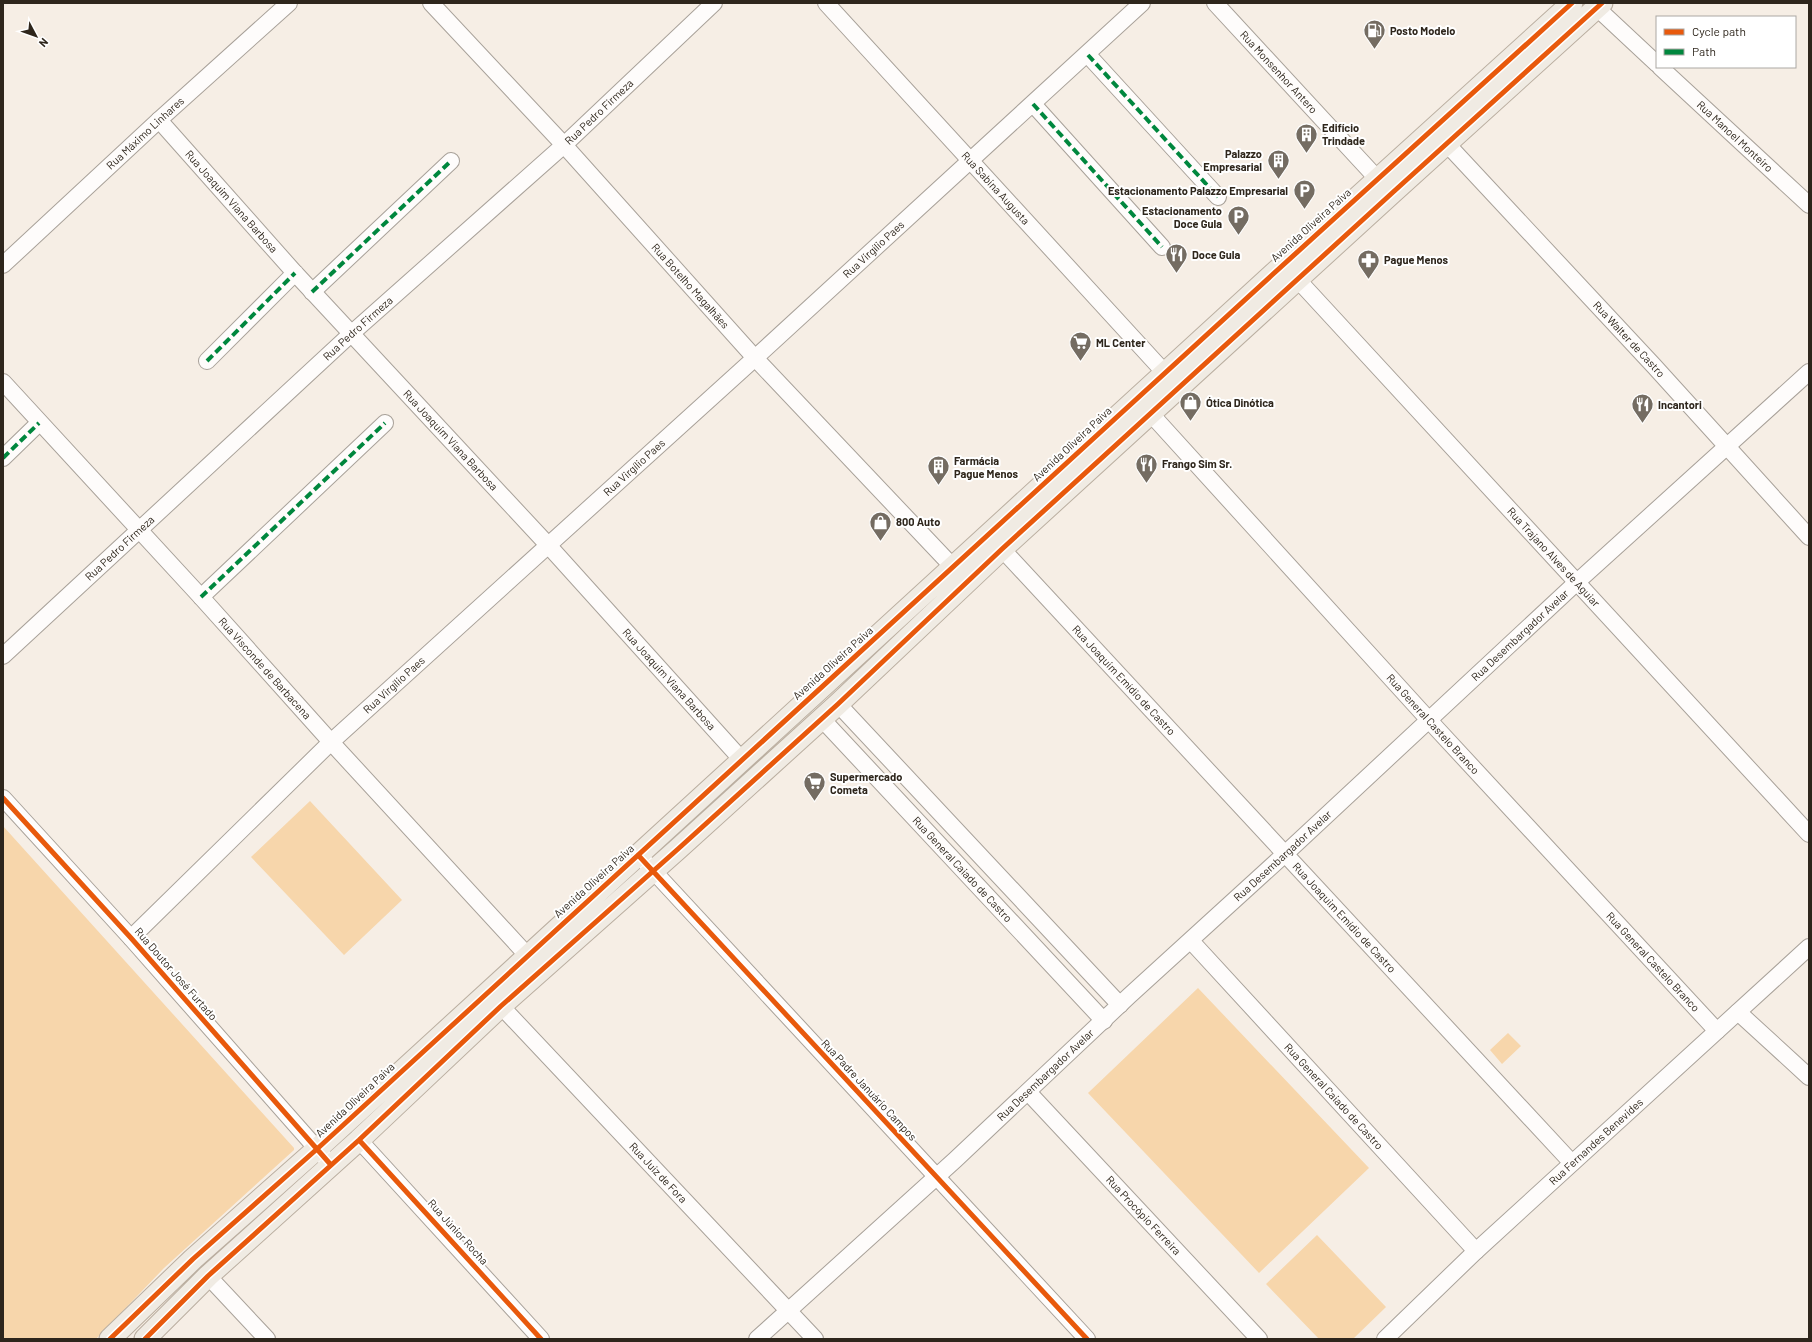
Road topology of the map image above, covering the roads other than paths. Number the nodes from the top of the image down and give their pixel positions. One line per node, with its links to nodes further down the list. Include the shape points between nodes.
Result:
1 (289, 3): 13 (street, Rua Máximo Linhares)
2 (431, 3): 15 (street, Rua Botelho Magalhães)
3 (714, 3): 15 (street, Rua Pedro Firmeza)
4 (826, 3): 17 (street, Rua Sabina Augusta)
5 (1142, 3): 9 (street, Rua Virgílio Paes)
6 (1215, 3): 18 (street, Rua Monsenhor Antero)
7 (1572, 3): 18 (main road, Avenida Oliveira Paiva)
8 (1598, 5): 10 (street); 14 (main road, Avenida Oliveira Paiva)
9 (1088, 54): 12 (street, Rua Virgílio Paes); 19 (street)
10 (1656, 63)
11 (1661, 68): 20 (street, Rua Manoel Monteiro)
12 (1033, 104): 17 (street, Rua Virgílio Paes); 21 (street)
13 (159, 120): 22 (street, Rua Máximo Linhares); 23 (street, Rua Joaquim Viana Barbosa)
14 (1447, 144): 18 (main road, Avenida Oliveira Paiva); 35 (street, Rua Walter de Castro)
15 (564, 145): 26 (street, Rua Pedro Firmeza); 27 (street, Rua Botelho Magalhães)
16 (451, 160): 25 (street)
17 (970, 162): 27 (street, Rua Virgílio Paes); 30 (street, Rua Sabina Augusta)
18 (1384, 186): 24 (main road, Avenida Oliveira Paiva); 30 (main road, Avenida Oliveira Paiva)
19 (1218, 197)
20 (1809, 205)
21 (1162, 247)
22 (3, 265)
23 (295, 273): 25 (street, Rua Joaquim Viana Barbosa); 28 (street)
24 (1298, 280): 32 (main road, Avenida Oliveira Paiva); 42 (street, Rua Trajano Alves de Aguiar)
25 (312, 292): 26 (street, Rua Joaquim Viana Barbosa)
26 (352, 333): 37 (street, Rua Pedro Firmeza); 39 (street, Rua Joaquim Viana Barbosa)
27 (755, 358): 39 (street, Rua Virgílio Paes); 41 (street, Rua Botelho Magalhães)
28 (207, 361)
29 (1809, 372): 35 (street, Rua Desembargador Avelar)
30 (1164, 373): 41 (main road, Avenida Oliveira Paiva)
31 (3, 382): 33 (street, Rua Visconde de Barbacena)
32 (1151, 414): 40 (main road, Avenida Oliveira Paiva); 47 (street, Rua General Castelo Branco)
33 (39, 423): 36 (street); 37 (street, Rua Visconde de Barbacena)
34 (385, 423): 43 (street)
35 (1727, 448): 38 (street, Rua Walter de Castro); 42 (street, Rua Desembargador Avelar)
36 (3, 458)
37 (139, 530): 43 (street, Rua Visconde de Barbacena); 44 (street, Rua Pedro Firmeza)
38 (1809, 537)
39 (548, 545): 48 (street, Rua Virgílio Paes); 49 (street, Rua Joaquim Viana Barbosa)
40 (1002, 549): 45 (main road, Avenida Oliveira Paiva); 52 (street, Rua Joaquim Emídio de Castro)
41 (953, 567): 49 (main road, Avenida Oliveira Paiva)
42 (1577, 582): 47 (street, Rua Desembargador Avelar); 51 (street, Rua Trajano Alves de Aguiar)
43 (201, 597): 48 (street, Rua Visconde de Barbacena)
44 (3, 656)
45 (838, 704): 46 (main road, Avenida Oliveira Paiva); 59 (street, Rua General Caiado de Castro)
46 (821, 718): 54 (main road, Avenida Oliveira Paiva); 62 (street, Rua General Caiado de Castro)
47 (1429, 720): 52 (street, Rua Desembargador Avelar); 63 (street, Rua General Castelo Branco)
48 (331, 742): 55 (street, Rua Virgílio Paes); 58 (street, Rua Visconde de Barbacena)
49 (742, 760): 53 (main road, Avenida Oliveira Paiva)
50 (3, 798): 55 (street, Rua Doutor José Furtado)
51 (1809, 834)
52 (1286, 853): 56 (street, Rua Desembargador Avelar); 68 (street, Rua Joaquim Emídio de Castro)
53 (638, 855): 54 (street, Rua Padre Januário Campos); 58 (main road, Avenida Oliveira Paiva)
54 (654, 872): 60 (main road, Avenida Oliveira Paiva); 70 (street, Rua Padre Januário Campos)
55 (131, 938): 67 (street, Rua Doutor José Furtado)
56 (1191, 941): 59 (street, Rua Desembargador Avelar); 71 (street, Rua General Caiado de Castro)
57 (1809, 947): 61 (street, Rua Fernandes Benevides)
58 (527, 955): 67 (main road, Avenida Oliveira Paiva)
59 (1120, 1005): 62 (street, Rua Desembargador Avelar)
60 (501, 1006): 66 (main road, Avenida Oliveira Paiva); 73 (street, Rua Juiz de Fora)
61 (1738, 1012): 63 (street, Rua Fernandes Benevides); 64 (street)
62 (1104, 1020): 65 (street, Rua Desembargador Avelar)
63 (1717, 1031): 68 (street, Rua Fernandes Benevides)
64 (1809, 1077)
65 (1028, 1092): 70 (street, Rua Desembargador Avelar); 82 (street, Rua Procópio Ferreira)
66 (359, 1140): 69 (main road, Avenida Oliveira Paiva); 78 (street, Rua Júnior Rocha)
67 (317, 1149): 69 (street, Rua Doutor José Furtado); 75 (main road, Avenida Oliveira Paiva, via 193,1259)
68 (1572, 1163): 71 (street, Rua Fernandes Benevides)
69 (331, 1165): 72 (main road, Avenida Oliveira Paiva)
70 (936, 1177): 73 (street, Rua Desembargador Avelar); 81 (street, Rua Padre Januário Campos)
71 (1476, 1251): 74 (street, Rua Fernandes Benevides)
72 (208, 1276): 76 (main road, Avenida Oliveira Paiva); 77 (street)
73 (788, 1310): 79 (street, Rua Desembargador Avelar); 80 (street, Rua Juiz de Fora)
74 (1387, 1338)
75 (110, 1339)
76 (144, 1339)
77 (267, 1339)
78 (541, 1339)
79 (757, 1339)
80 (815, 1339)
81 (1086, 1339)
82 (1259, 1339)

